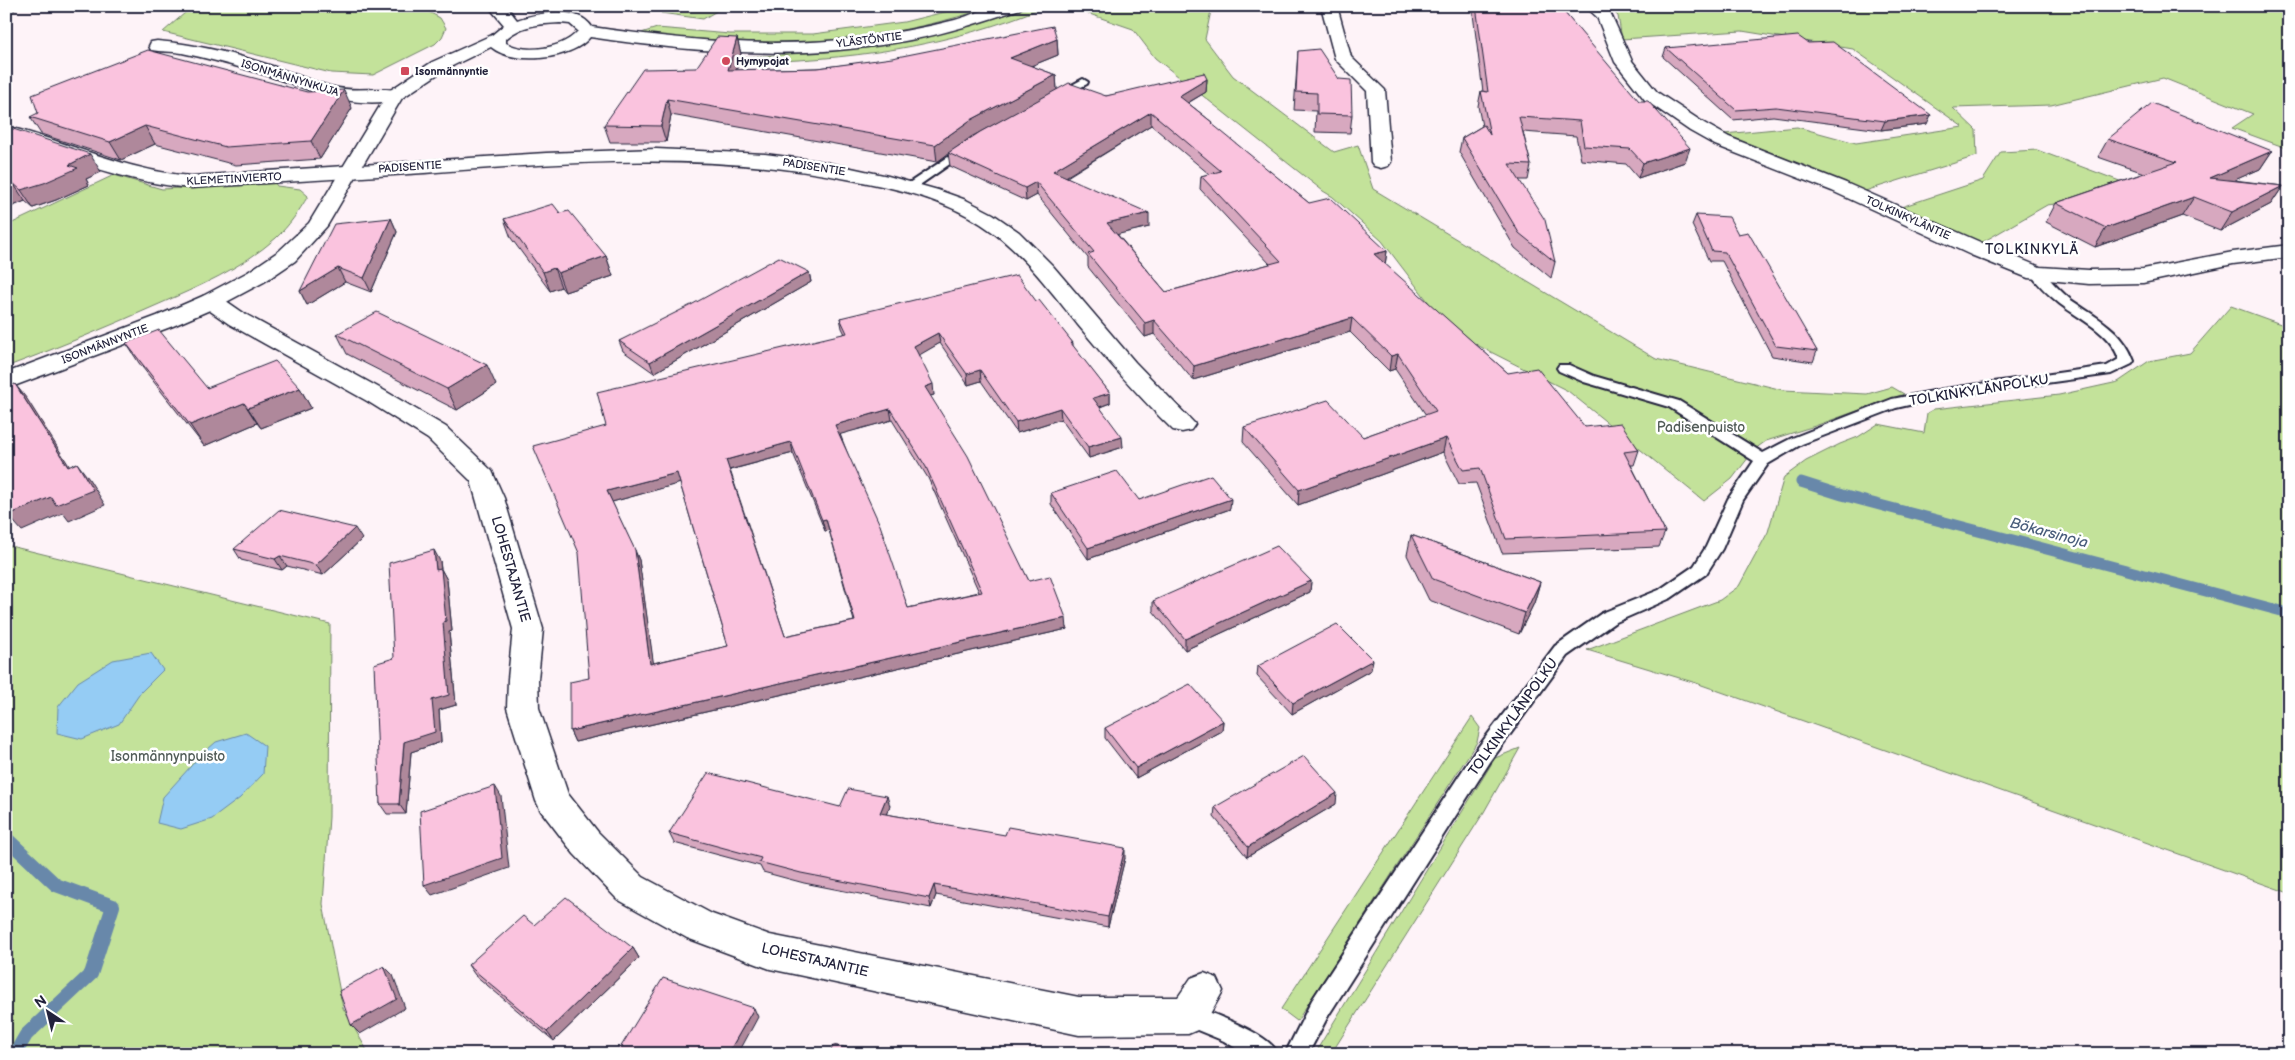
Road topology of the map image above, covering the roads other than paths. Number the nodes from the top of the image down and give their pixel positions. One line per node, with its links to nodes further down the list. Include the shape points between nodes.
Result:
1 (496, 6): 7 (street, via 506,14)
2 (1014, 6): 11 (street, YLÄSTÖNTIE, via 943,28 900,37 813,47)
3 (1329, 6): 20 (street, via 1343,59 1376,90)
4 (1593, 6): 24 (street, TOLKINKYLÄNTIE, via 1604,15 1624,62 1651,96 1697,127 1722,141 1839,187)
5 (525, 8): 6 (street)
6 (560, 18): 7 (street, ISONMÄNNYNTIE, via 534,20); 8 (street, via 585,25)
7 (513, 27): 9 (street, ISONMÄNNYNTIE)
8 (586, 31): 11 (street, YLÄSTÖNTIE); 12 (street, via 580,40)
9 (498, 38): 13 (street, via 498,45); 14 (street, ISONMÄNNYNTIE, via 438,66)
10 (157, 46): 16 (street, ISONMÄNNYNKUJA, via 181,48 264,69 332,93)
11 (721, 47): 12 (street, YLÄSTÖNTIE)
12 (560, 48): 13 (street, ISONMÄNNYNTIE, via 534,53)
13 (514, 52): 14 (street, ISONMÄNNYNTIE)
14 (427, 75): 16 (street, ISONMÄNNYNTIE)
15 (1083, 82): 17 (lane)
16 (395, 95): 21 (street, ISONMÄNNYNTIE)
17 (1048, 101)
18 (6, 132): 21 (street, KLEMETINVIERTO, via 164,180 191,182)
19 (976, 141): 22 (lane)
20 (1381, 162)
21 (349, 171): 22 (street, PADISENTIE, via 575,156 730,156 836,169); 25 (street, ISONMÄNNYNTIE, via 317,226 302,243 256,277)
22 (910, 187): 28 (street, PADISENTIE, via 942,197 987,219 1020,244 1151,396)
23 (2289, 251): 24 (street, TOLKINKYLÄNTIE, via 2142,276)
24 (2036, 273): 29 (lane, TOLKINKYLÄNPOLKU, via 2057,296 2112,335 2125,351 2127,361 2111,370 1944,393 1892,404 1797,441)
25 (211, 301): 27 (street, ISONMÄNNYNTIE); 30 (street, LOHESTAJANTIE, via 437,433 483,477 528,628 523,708 553,801 586,843 630,888 700,926 770,952 1079,1016)
26 (1564, 368): 29 (lane, via 1589,379 1674,404)
27 (6, 382)
28 (1182, 424)
29 (1763, 460): 32 (lane, TOLKINKYLÄNPOLKU, via 1736,499 1714,549 1700,570 1664,594 1608,618 1561,651 1483,756 1320,1008)
30 (1196, 1003): 31 (lane, via 1232,1033)
31 (1267, 1054)
32 (1296, 1054)

